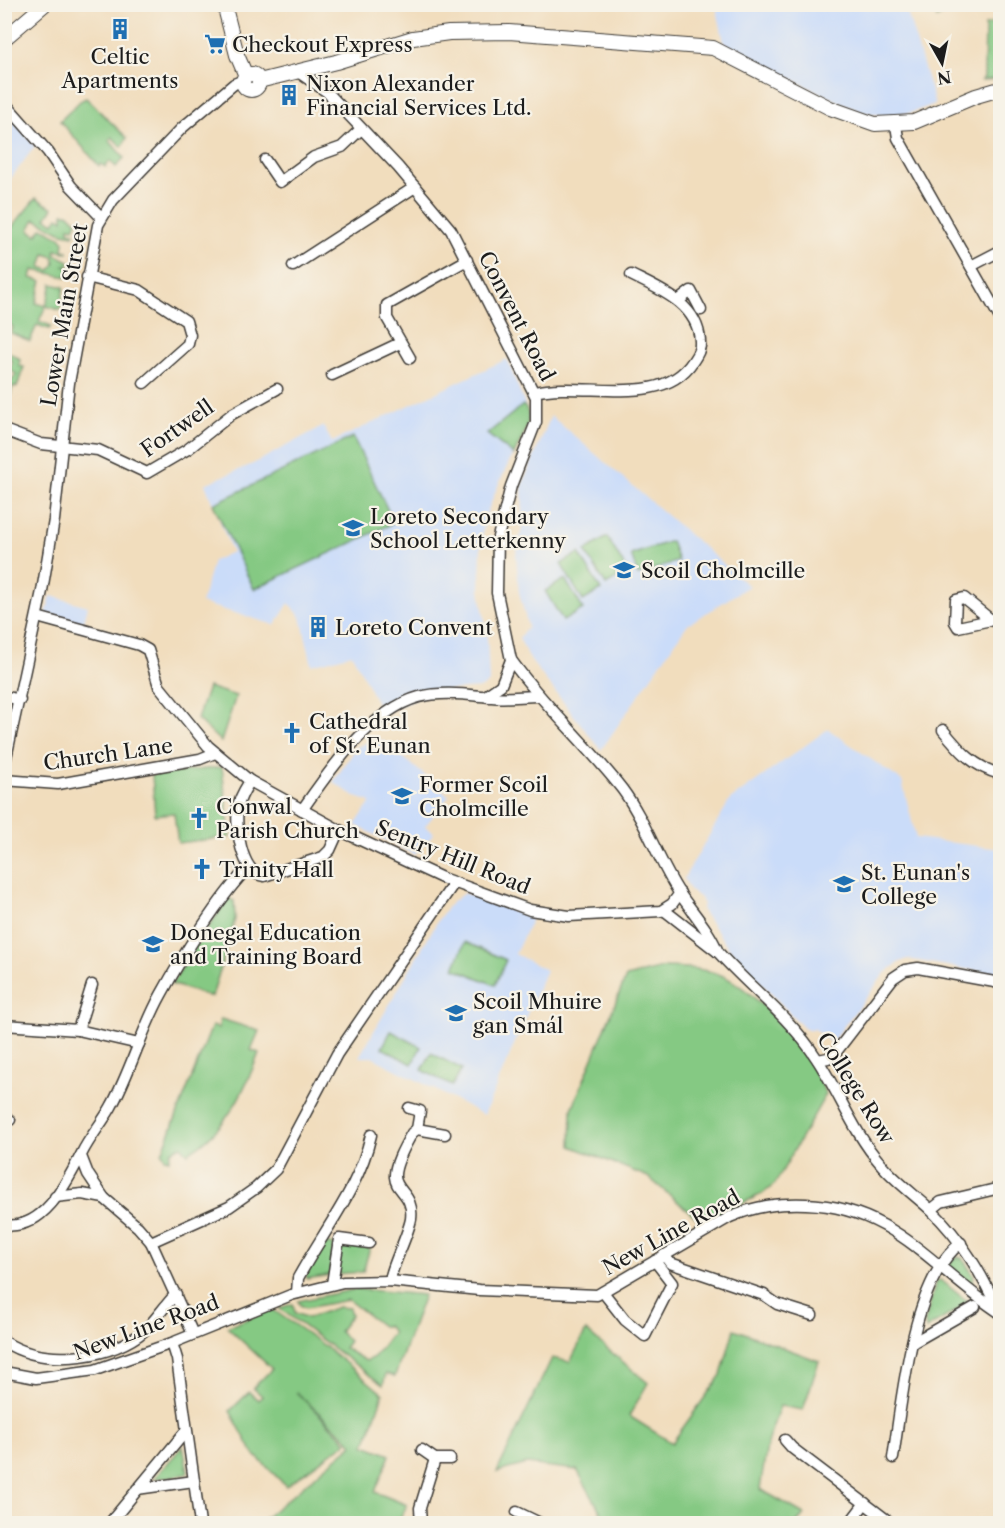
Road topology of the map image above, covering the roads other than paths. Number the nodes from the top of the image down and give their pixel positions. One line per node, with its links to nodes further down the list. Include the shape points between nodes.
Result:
1 (45, 4): 3 (main road)
2 (224, 4): 6 (main road)
3 (4, 39)
4 (319, 66): 5 (main road); 8 (street); 10 (main road, via 412,38 449,33 535,33 696,45 727,54 859,120)
5 (298, 72): 6 (main road); 8 (street)
6 (250, 79): 14 (street, Lower Main Street, via 234,84 182,128)
7 (1000, 89): 10 (main road, via 923,119)
8 (327, 92): 11 (street, Convent Road)
9 (4, 102): 14 (street)
10 (896, 125): 18 (street, via 898,138)
11 (362, 129): 12 (street, via 342,147 314,157 280,182); 13 (street, Convent Road)
12 (265, 160)
13 (415, 187): 16 (street, Convent Road, via 451,230); 17 (street)
14 (101, 217): 20 (street, Lower Main Street)
15 (1000, 251): 18 (street)
16 (466, 260): 24 (street, via 387,305 387,318); 29 (street, Convent Road)
17 (293, 266)
18 (971, 266): 23 (street)
19 (631, 275): 21 (street)
20 (87, 277): 27 (street, via 139,290 186,321 188,344); 31 (street, Lower Main Street)
21 (678, 301): 22 (street, via 691,291); 29 (street, via 693,318 701,345 686,373 673,382 653,388 558,388)
22 (701, 310)
23 (1000, 318)
24 (400, 343): 25 (street); 26 (street)
25 (410, 358)
26 (332, 375)
27 (144, 383)
28 (277, 389): 31 (street, Fortwell, via 232,414 188,449 147,474 98,450)
29 (534, 392): 33 (street, Convent Road, via 538,405 536,422 511,486 498,537 497,593)
30 (4, 430): 31 (street, via 41,444)
31 (62, 446): 32 (street, Lower Main Street)
32 (38, 617): 37 (street, Lower Main Street); 39 (street, Sentry Hill Road, via 148,650 155,679 168,700)
33 (511, 660): 35 (street, via 501,685); 36 (street, College Row)
34 (4, 696): 37 (street)
35 (485, 696): 36 (street); 44 (street, via 437,695 402,703 344,753)
36 (538, 696): 48 (street, College Row, via 623,791)
37 (20, 700): 40 (street, Lower Main Street)
38 (943, 730): 41 (street, via 973,762)
39 (215, 753): 42 (street, Church Lane, via 75,782); 43 (street, Sentry Hill Road)
40 (4, 767)
41 (1000, 774)
42 (4, 780)
43 (250, 781): 44 (street, Sentry Hill Road); 46 (street, via 237,810)
44 (302, 810): 45 (street, Sentry Hill Road)
45 (339, 830): 46 (street, via 323,857 264,876); 47 (street, Sentry Hill Road)
46 (248, 868): 55 (street, via 225,895 176,969)
47 (454, 883): 49 (street, Sentry Hill Road, via 552,916); 67 (street, via 337,1054 276,1169 230,1207)
48 (680, 893): 49 (street); 50 (street, College Row)
49 (664, 910): 50 (street, College Row)
50 (718, 951): 56 (street, College Row, via 801,1036)
51 (1000, 983): 56 (street, via 918,968 905,970 893,978 836,1052)
52 (92, 984): 54 (street)
53 (4, 1025): 54 (street)
54 (78, 1030): 55 (street)
55 (139, 1044): 61 (street, via 111,1107)
56 (818, 1060): 65 (street, College Row, via 864,1143 893,1178)
57 (409, 1108): 58 (street, via 420,1111)
58 (417, 1129): 59 (street); 72 (street, via 395,1173 411,1212)
59 (445, 1134)
60 (370, 1135): 77 (street, via 348,1196 298,1278)
61 (81, 1156): 63 (street); 64 (street)
62 (1000, 1188): 65 (street, via 941,1202)
63 (55, 1197): 64 (street, via 82,1194); 66 (street, via 28,1223)
64 (104, 1198): 67 (street)
65 (931, 1210): 69 (street, College Row)
66 (4, 1225)
67 (151, 1242): 78 (street)
68 (369, 1243): 74 (street, via 339,1239)
69 (961, 1243): 71 (street); 73 (street, College Row)
70 (660, 1258): 71 (street, New Line Road, via 752,1208 777,1203 817,1204 846,1208 869,1217); 75 (street, New Line Road); 75 (street, via 672,1283 645,1336 625,1320); 81 (street)
71 (940, 1266): 76 (street, New Line Road); 84 (street)
72 (390, 1281): 74 (street, New Line Road); 75 (street, New Line Road, via 525,1293 591,1296)
73 (985, 1281): 76 (street); 80 (street, College Row)
74 (332, 1284): 77 (street, New Line Road)
75 (603, 1292)
76 (973, 1292): 80 (street, New Line Road)
77 (297, 1293): 82 (street, New Line Road)
78 (176, 1294): 82 (street); 83 (street, via 140,1335 112,1347 55,1357 27,1352)
79 (975, 1307): 84 (street)
80 (1000, 1313)
81 (812, 1315)
82 (193, 1334): 85 (street, New Line Road)
83 (5, 1342)
84 (914, 1342): 90 (street)
85 (172, 1343): 86 (street, New Line Road, via 72,1375 36,1378); 87 (street)
86 (4, 1372)
87 (186, 1431): 93 (street); 94 (street)
88 (785, 1440): 95 (street)
89 (422, 1450): 91 (street)
90 (893, 1458)
91 (435, 1459): 92 (street); 99 (street, via 420,1508)
92 (450, 1460)
93 (194, 1481): 94 (street); 98 (street)
94 (137, 1489): 97 (street)
95 (865, 1503): 101 (street); 102 (street)
96 (517, 1512): 100 (street)
97 (109, 1524)
98 (200, 1524)
99 (421, 1524)
100 (542, 1524)
101 (849, 1524)
102 (892, 1524)

